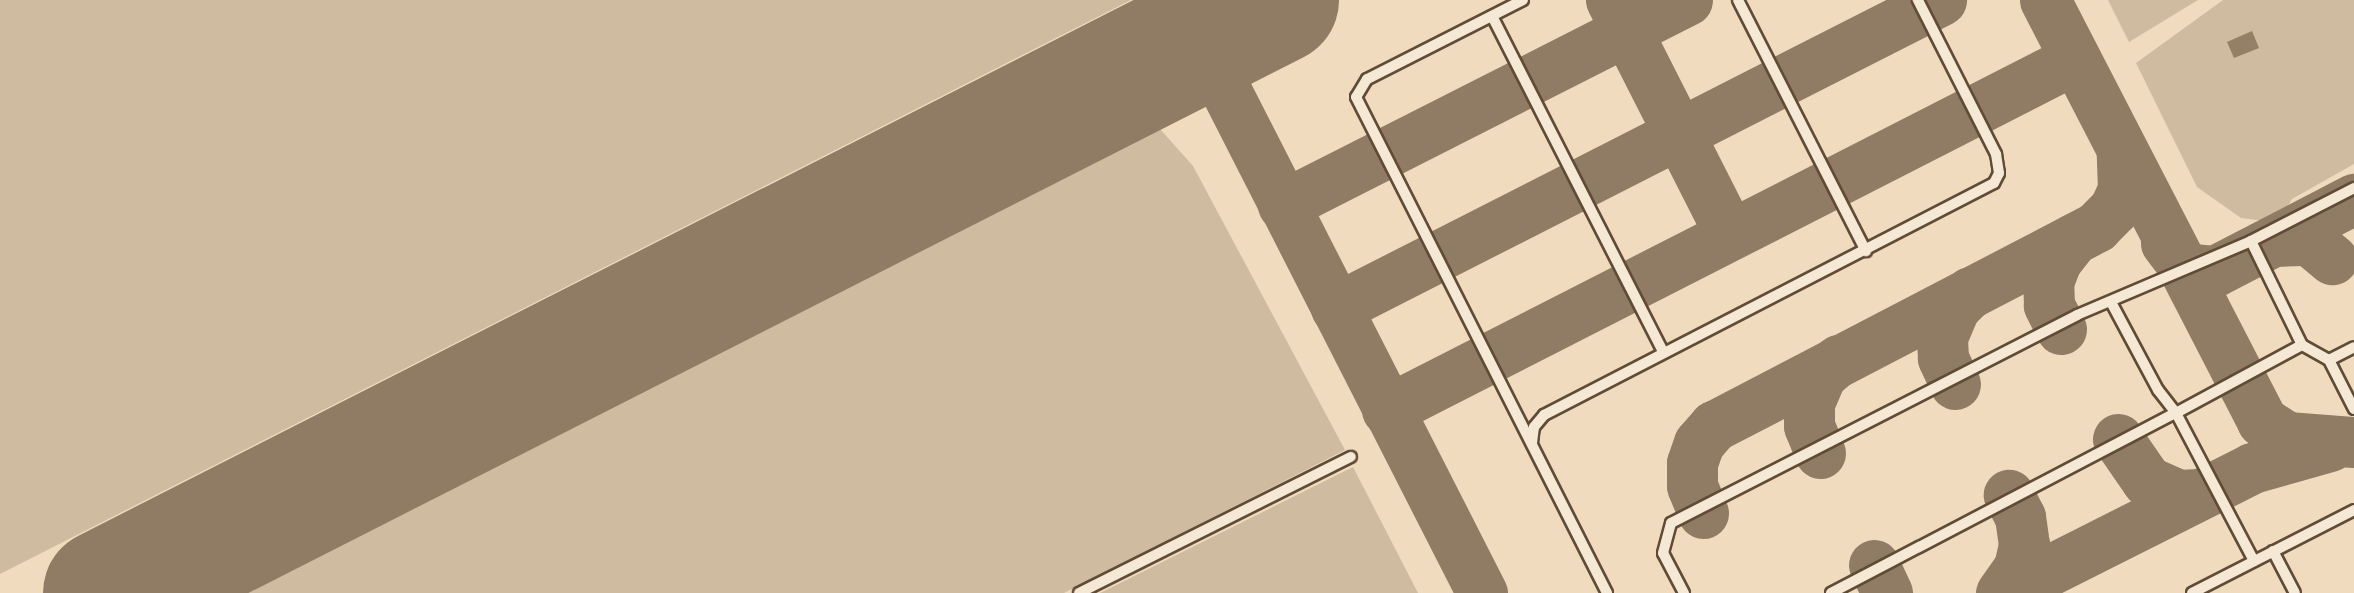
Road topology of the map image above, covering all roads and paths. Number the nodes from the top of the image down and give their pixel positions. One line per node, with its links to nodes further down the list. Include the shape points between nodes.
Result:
1 (1523, 0): 4 (lane)
2 (1738, 0): 7 (lane)
3 (1918, 0): 7 (lane, via 1996,154 1999,173 1987,189)
4 (1492, 16): 11 (lane); 13 (lane, via 1367,79 1356,97)
5 (2354, 188): 6 (lane)
6 (2250, 241): 8 (lane); 9 (lane)
7 (1866, 251): 11 (lane)
8 (2111, 302): 15 (lane); 24 (lane, via 2077,314 1671,523 1663,553)
9 (2302, 345): 12 (lane); 15 (lane)
10 (2354, 347): 12 (lane)
11 (1664, 353): 16 (lane)
12 (2329, 360): 14 (lane)
13 (1512, 406): 16 (lane, via 1527,416); 17 (lane)
14 (2354, 409)
15 (2175, 413): 21 (lane); 25 (lane)
16 (1544, 415): 17 (lane, via 1534,427)
17 (1532, 446): 23 (lane)
18 (1351, 457): 22 (lane)
19 (2354, 510): 20 (lane)
20 (2273, 551): 21 (lane); 27 (lane)
21 (2254, 561): 26 (lane)
22 (1079, 593)
23 (1607, 593)
24 (1684, 593)
25 (1831, 593)
26 (2192, 593)
27 (2295, 593)

